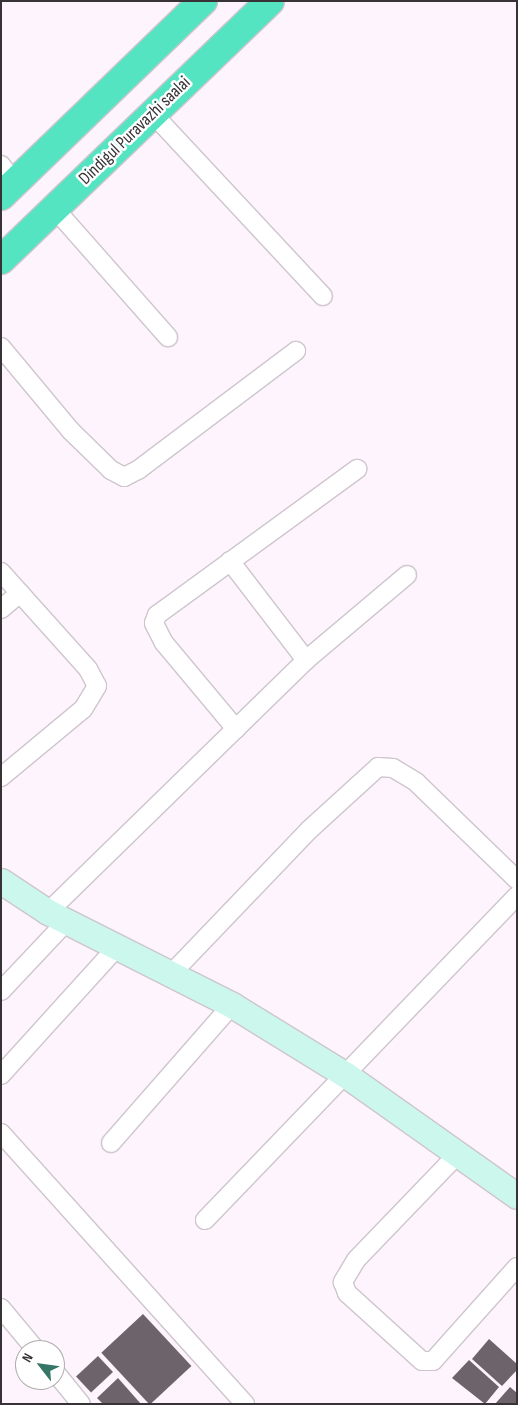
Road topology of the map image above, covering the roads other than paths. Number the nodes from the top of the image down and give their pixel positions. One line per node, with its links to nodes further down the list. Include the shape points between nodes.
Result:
1 (204, 1): 4 (highway)
2 (270, 1): 3 (highway, Dindigul Puravazhi saalai)
3 (153, 114): 5 (highway, Dindigul Puravazhi saalai); 7 (street)
4 (6, 181)
5 (55, 209): 6 (highway, Dindigul Puravazhi saalai); 8 (street)
6 (1, 260)
7 (323, 296)
8 (168, 337)
9 (1, 347): 10 (street, via 71,431 111,470 124,477 138,470)
10 (296, 351)
11 (358, 469): 12 (street)
12 (230, 561): 17 (street); 18 (street, via 157,615 154,623 164,642)
13 (1, 572): 15 (street)
14 (407, 575): 17 (street)
15 (20, 593): 16 (street); 19 (street, via 88,669 97,686 83,709)
16 (1, 609)
17 (306, 660): 18 (street)
18 (236, 729): 23 (street)
19 (1, 777)
20 (517, 880): 25 (street, via 416,782 393,768 378,766 309,830)
21 (1, 881): 23 (street)
22 (517, 896): 29 (street)
23 (58, 917): 24 (street); 26 (street)
24 (118, 946): 25 (street); 28 (street)
25 (172, 973): 27 (street)
26 (1, 991)
27 (232, 1004): 29 (street); 31 (street)
28 (1, 1075)
29 (346, 1075): 32 (street); 34 (street)
30 (1, 1133): 40 (street)
31 (111, 1143)
32 (456, 1156): 33 (street); 35 (street, via 356,1260 343,1282 347,1293 422,1361 432,1361)
33 (517, 1196)
34 (205, 1220)
35 (517, 1267)
36 (1, 1308): 37 (street)
37 (28, 1340)
38 (65, 1384): 39 (street)
39 (81, 1404)
40 (245, 1404)

